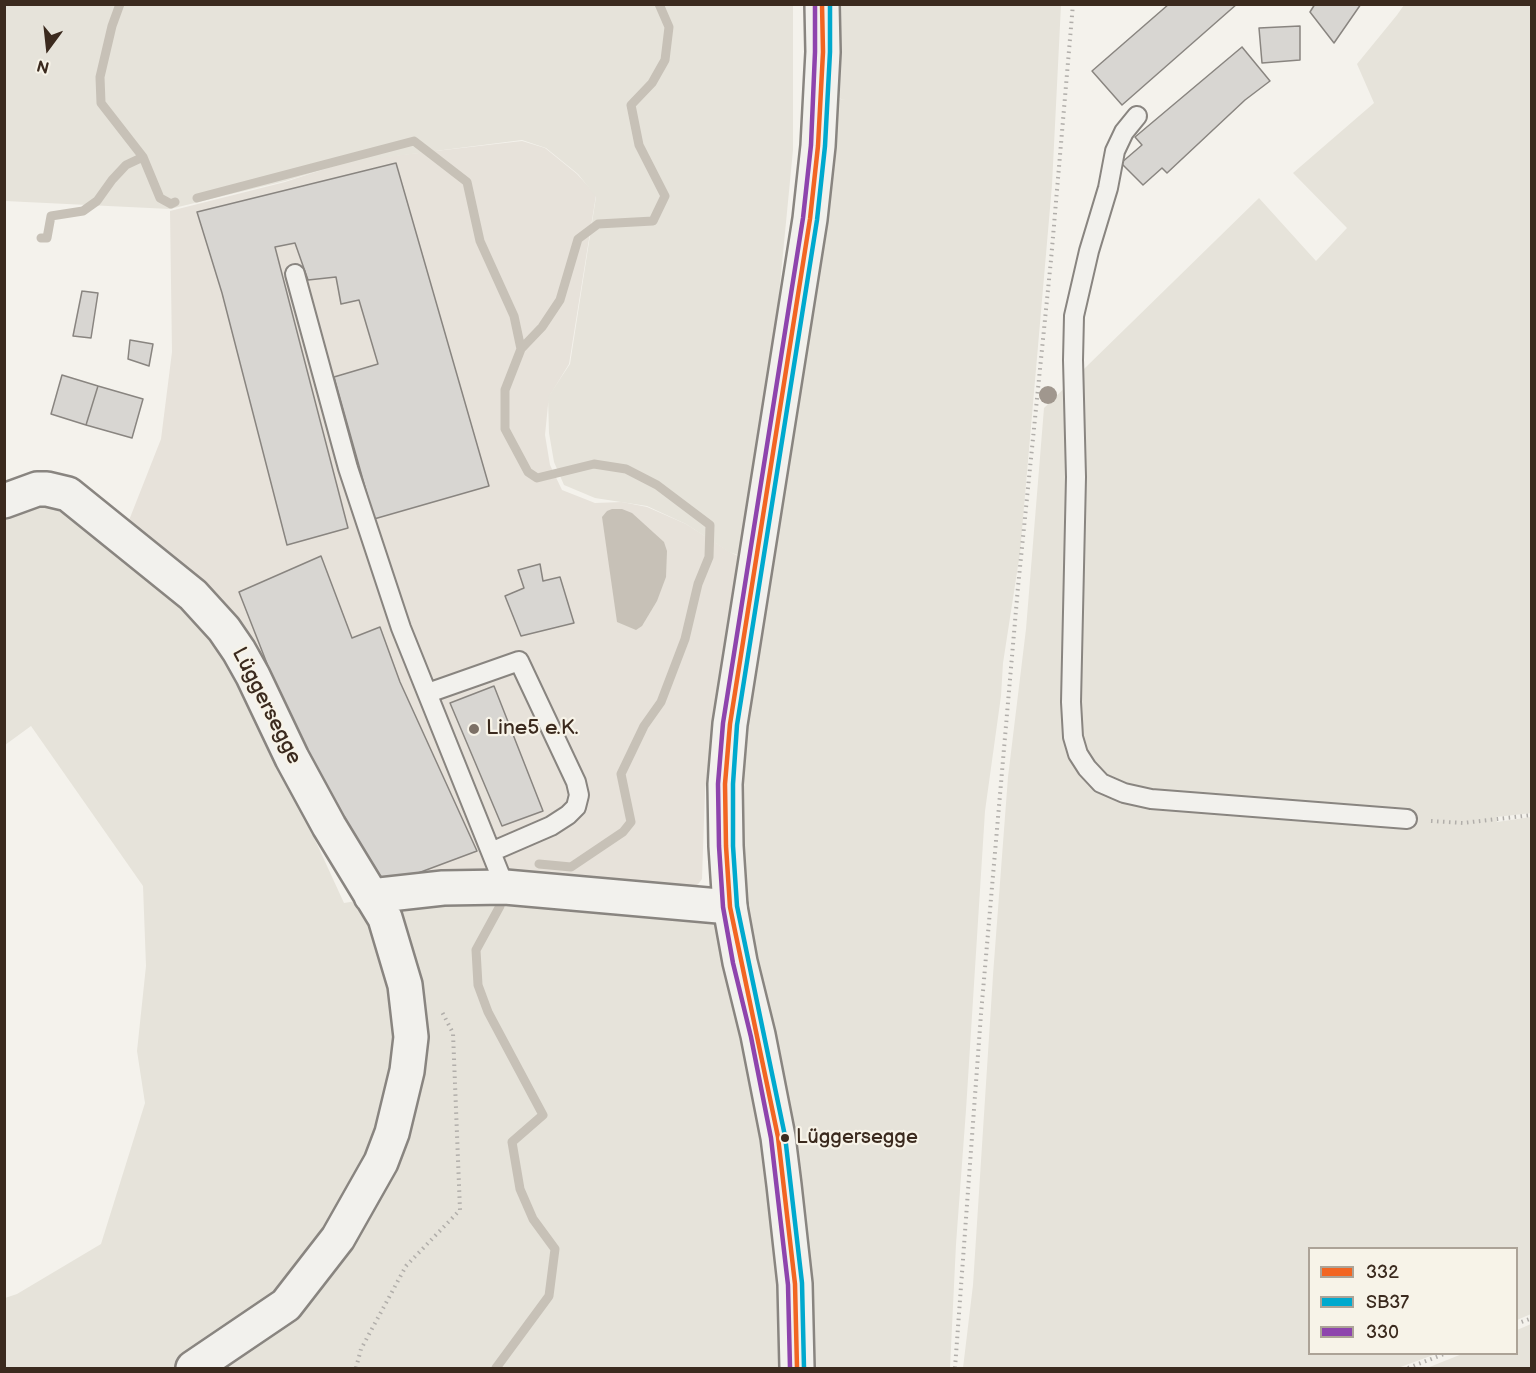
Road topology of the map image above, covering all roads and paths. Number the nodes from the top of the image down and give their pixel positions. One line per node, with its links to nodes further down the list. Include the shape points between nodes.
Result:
1 (822, 4): 12 (street, via 818,146 810,219 730,724 725,784)
2 (1073, 4): 16 (path, via 984,978)
3 (1137, 116): 8 (lane, via 1115,151 1074,316 1076,477 1071,702 1078,754 1101,783 1150,799)
4 (296, 274): 6 (lane, via 348,468 401,628)
5 (4, 501): 11 (street, Lüggersegge, via 37,489 68,494 209,611 239,651 329,826)
6 (428, 693): 9 (lane); 9 (lane, via 519,661 576,782 579,795 576,807 568,815)
7 (1532, 815): 8 (path, via 1463,823)
8 (1407, 819)
9 (491, 852): 10 (lane)
10 (505, 886): 11 (street); 12 (street)
11 (371, 896): 14 (street, Lüggersegge, via 391,933 405,984 411,1037 401,1101 381,1162 338,1238 286,1305)
12 (730, 907): 15 (street, via 778,1137 795,1284)
13 (1439, 1355): 17 (path)
14 (193, 1368)
15 (797, 1368)
16 (956, 1368)
17 (1408, 1368)

